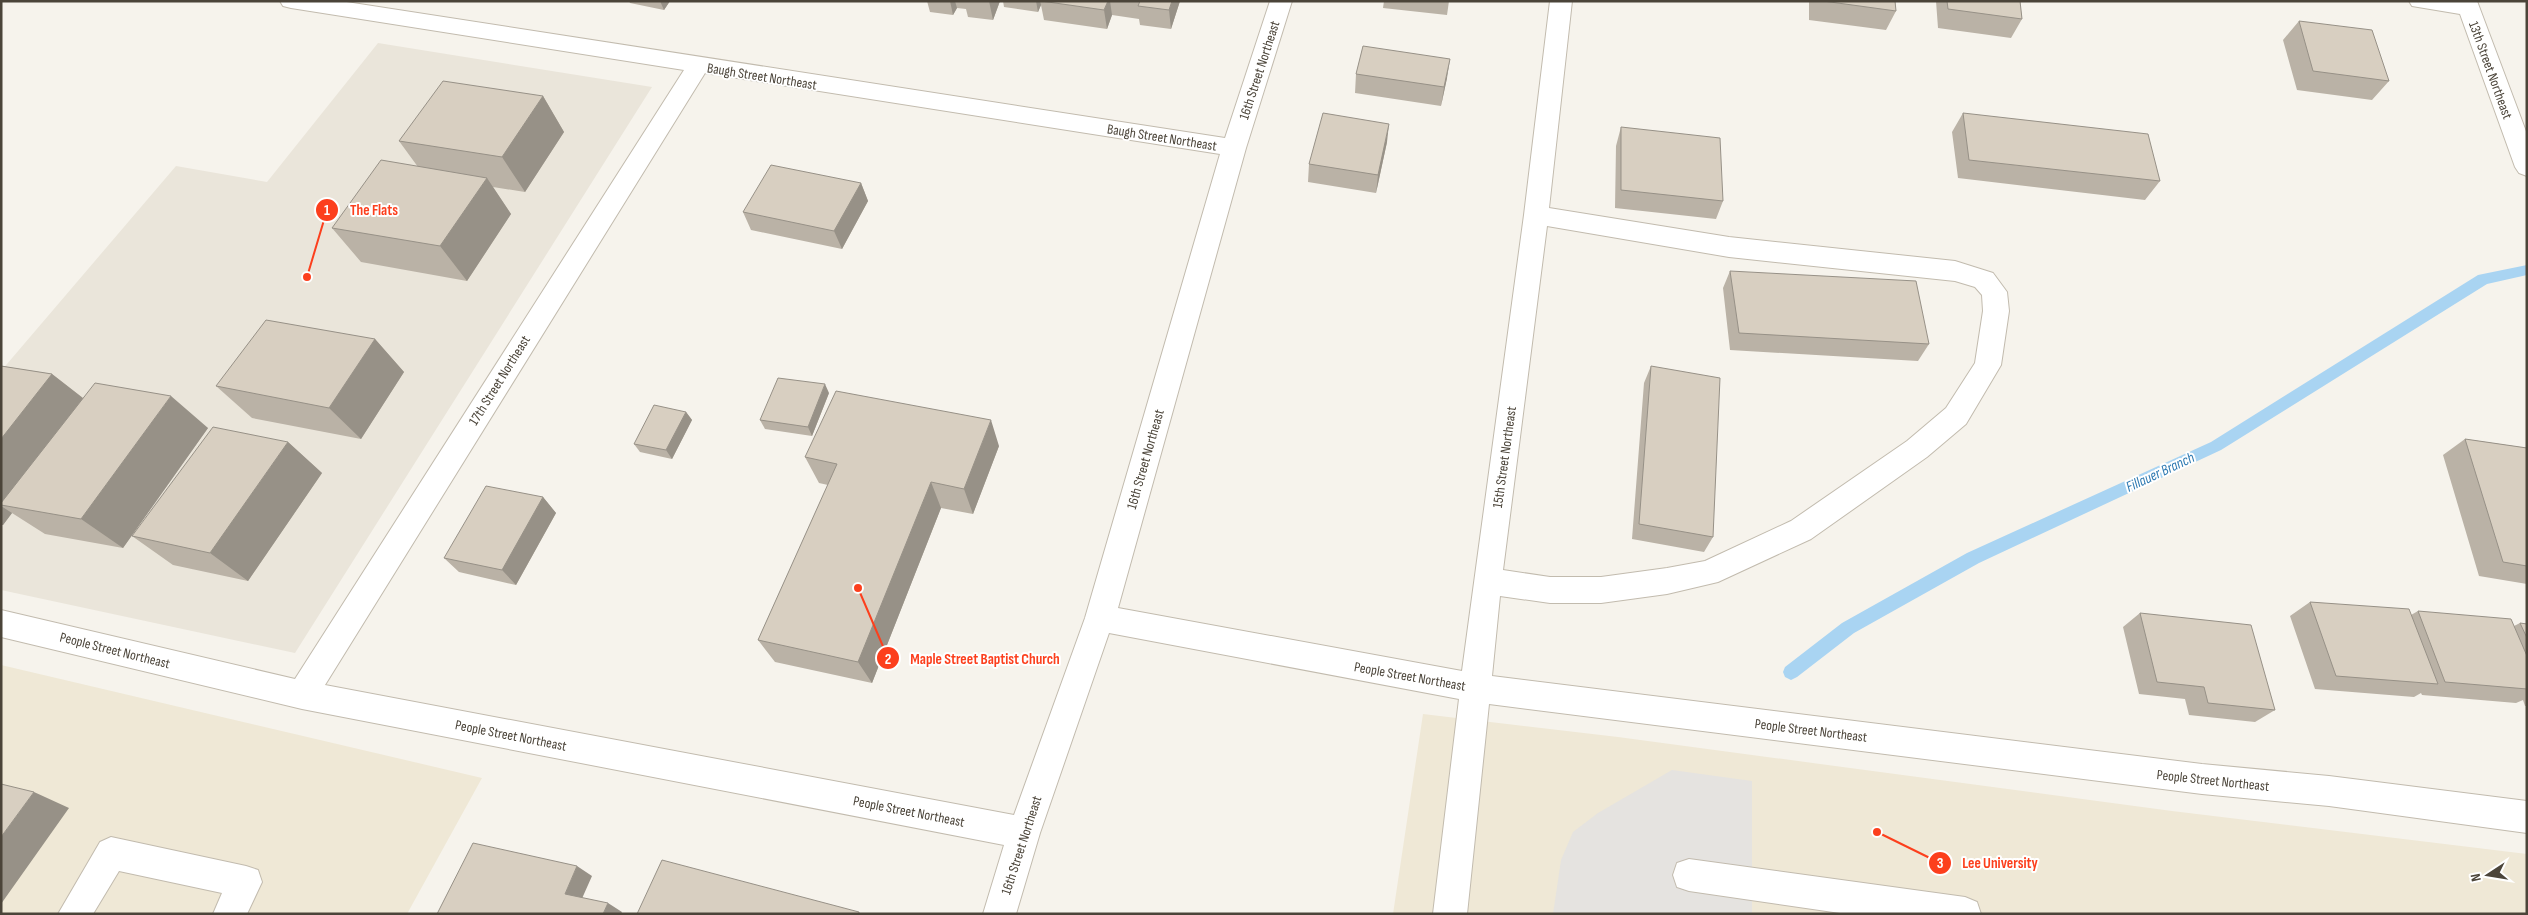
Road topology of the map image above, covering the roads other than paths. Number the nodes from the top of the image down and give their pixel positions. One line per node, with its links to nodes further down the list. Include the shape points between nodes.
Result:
1 (291, 1): 6 (street, Baugh Street Northeast)
2 (1281, 1): 7 (street, 16th Street Northeast)
3 (1562, 1): 9 (street, 15th Street Northeast)
4 (2420, 1): 5 (street)
5 (2467, 4): 8 (street, 13th Street Northeast)
6 (698, 66): 7 (street, Baugh Street Northeast); 14 (street, 17th Street Northeast)
7 (1234, 148): 11 (street, 16th Street Northeast)
8 (2527, 167)
9 (1536, 215): 10 (street, 15th Street Northeast); 10 (street, via 1730,248 1956,271 1984,280 1994,292 1996,311 1988,365 1956,416 1917,449 1801,530 1708,573 1667,581 1601,590 1550,590)
10 (1487, 581): 13 (street, 15th Street Northeast)
11 (1100, 618): 13 (street, People Street Northeast); 16 (street, 16th Street Northeast)
12 (1, 623): 14 (street, People Street Northeast)
13 (1475, 688): 15 (street, People Street Northeast, via 2202,779 2329,791); 21 (street, 15th Street Northeast)
14 (302, 695): 16 (street, People Street Northeast)
15 (2527, 818)
16 (1024, 833): 20 (street, 16th Street Northeast)
17 (1689, 875): 22 (street)
18 (74, 914): 19 (street, via 111,853 246,882)
19 (229, 914)
20 (999, 914)
21 (1450, 914)
22 (1965, 914)

